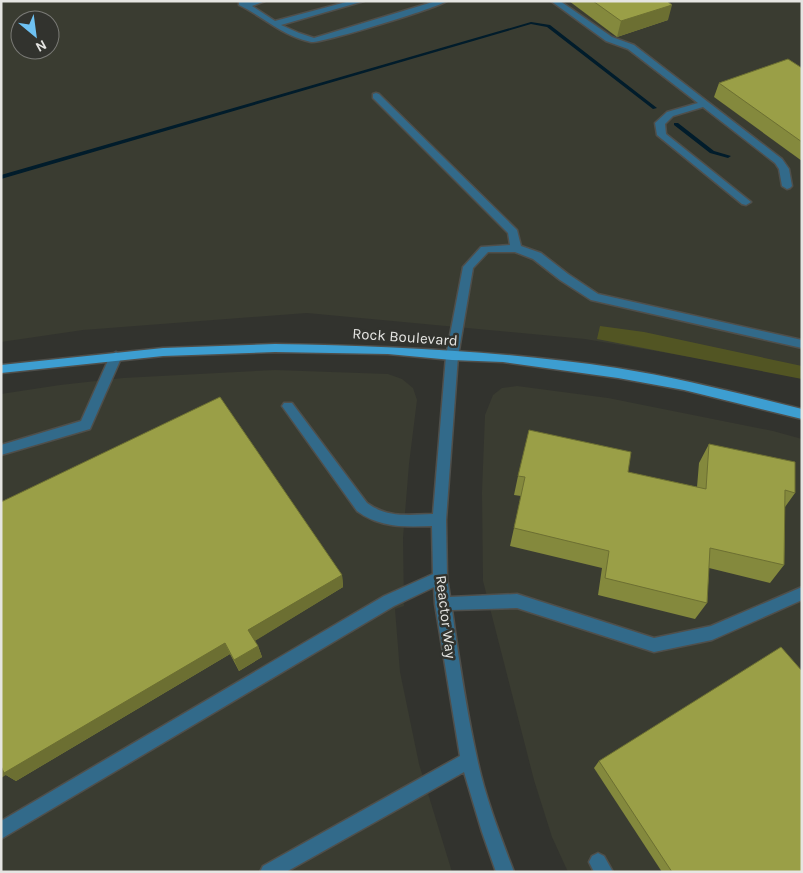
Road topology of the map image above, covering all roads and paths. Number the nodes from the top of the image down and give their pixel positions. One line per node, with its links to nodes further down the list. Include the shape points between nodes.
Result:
1 (261, 1): 5 (street)
2 (360, 1): 6 (street)
3 (443, 1): 6 (street, via 314,40 301,38)
4 (556, 1): 8 (street, via 608,39 630,47)
5 (243, 3): 6 (street)
6 (274, 24)
7 (376, 96): 11 (street, via 513,232)
8 (704, 104): 9 (street, via 779,161); 10 (street, via 670,114 660,123 662,135)
9 (787, 186)
10 (746, 202)
11 (516, 248): 12 (street, via 537,256 595,297); 14 (street, Reactor Way, via 485,249 468,267)
12 (802, 344)
13 (116, 356): 14 (main road, Rock Boulevard, via 218,349 333,348); 15 (main road, Rock Boulevard); 18 (street, via 86,425)
14 (452, 356): 17 (main road, Rock Boulevard, via 503,358 618,373 684,385); 19 (street, Reactor Way)
15 (1, 369)
16 (288, 406): 19 (street, via 362,507 372,515 383,520)
17 (802, 414)
18 (1, 450)
19 (439, 520): 20 (street, Reactor Way)
20 (440, 578): 22 (street, Reactor Way); 24 (street, via 389,601)
21 (802, 593): 22 (street, via 712,633 654,645 517,601)
22 (442, 604): 23 (street, Reactor Way)
23 (469, 760): 25 (street); 26 (street, Reactor Way)
24 (1, 831)
25 (269, 872)
26 (505, 872)

